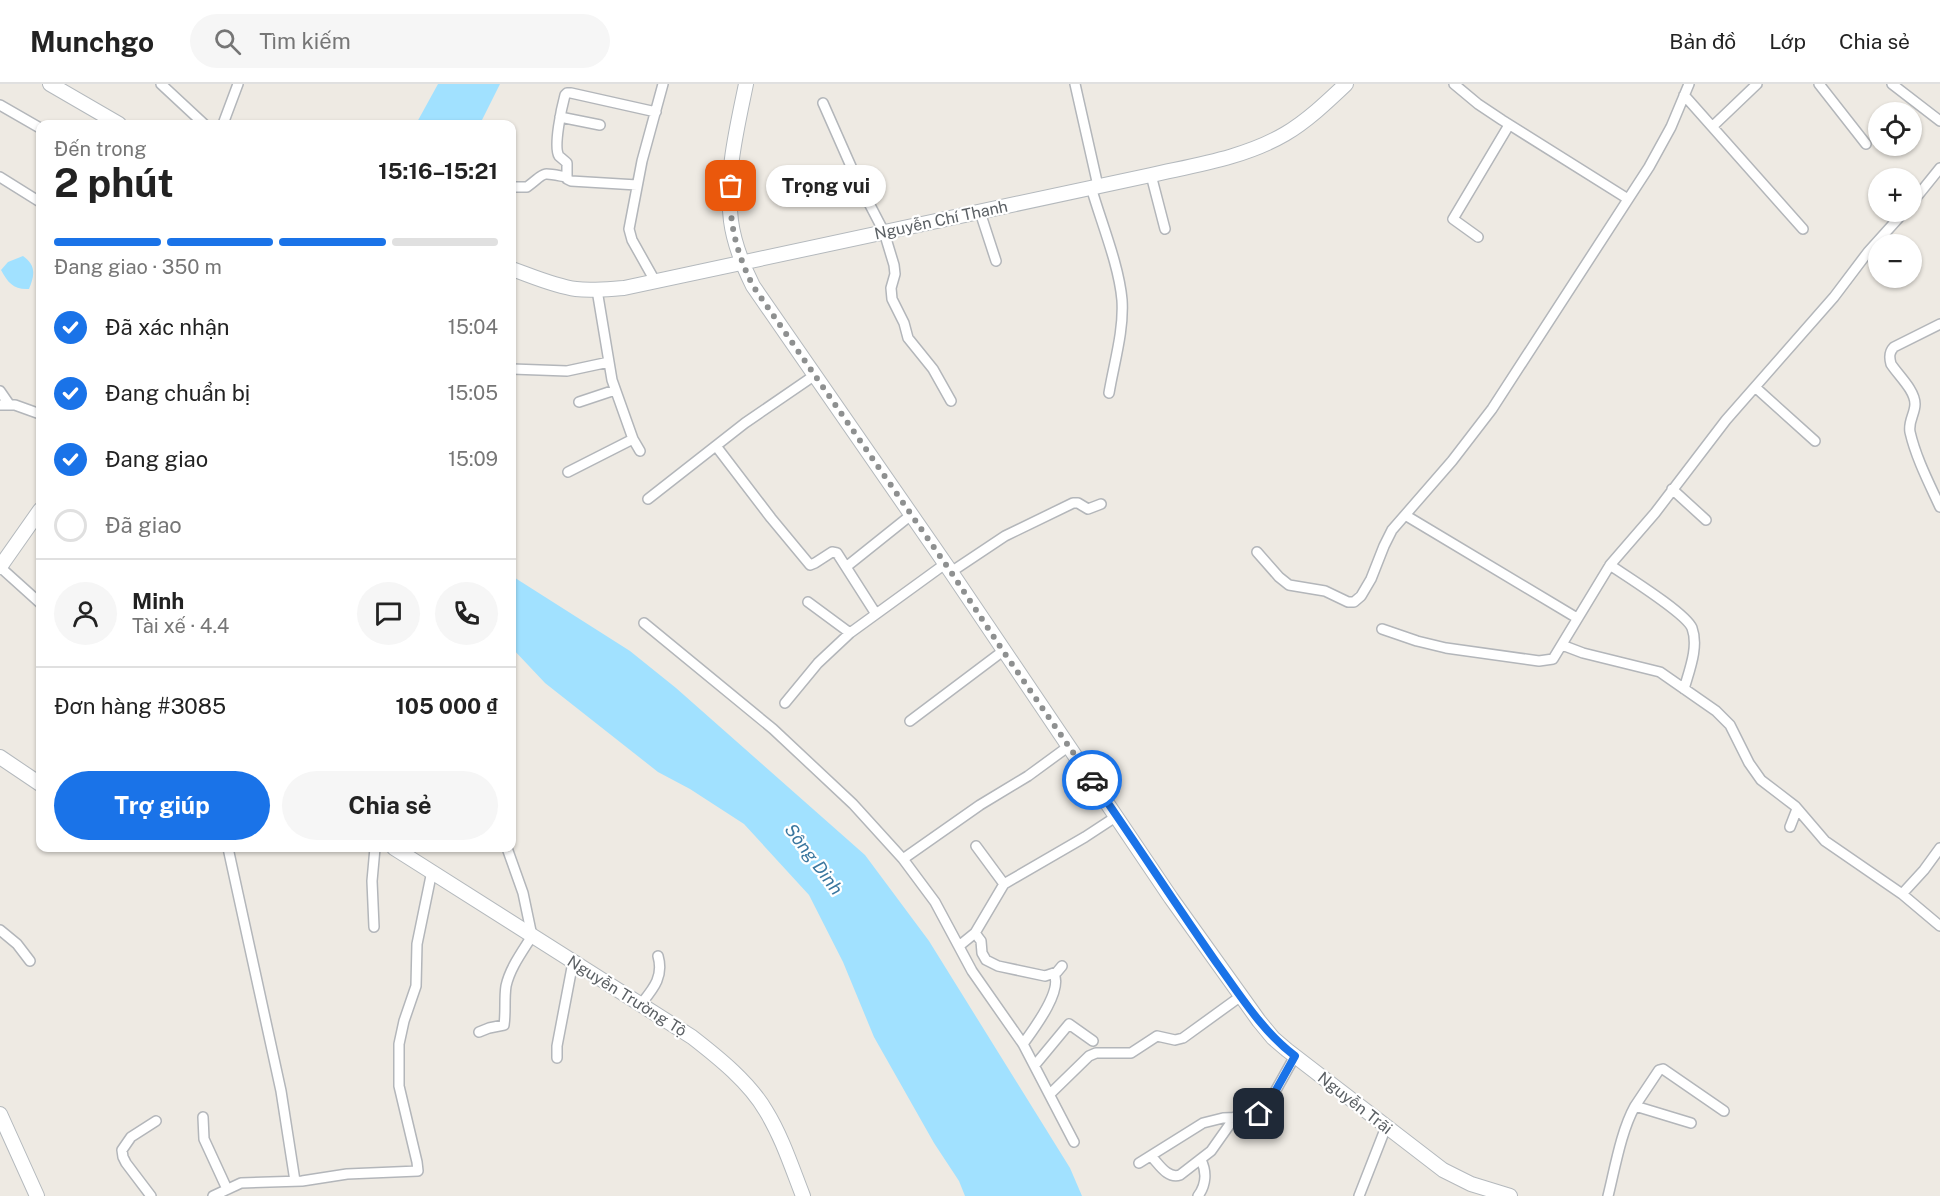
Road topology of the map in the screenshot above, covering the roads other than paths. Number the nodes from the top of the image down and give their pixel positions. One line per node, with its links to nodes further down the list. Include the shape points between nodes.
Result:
1 (50, 84): 18 (main road)
2 (161, 84): 19 (street)
3 (238, 84): 20 (street)
4 (663, 84): 16 (street)
5 (746, 84): 44 (main road, Nguyễn Trãi, via 730,198 734,236)
6 (1075, 84): 33 (street)
7 (1346, 84): 28 (main road, Nguyễn Chí Thanh, via 1298,126 1270,142 1236,155)
8 (1454, 84): 23 (street)
9 (1689, 84): 13 (street)
10 (1757, 84): 25 (street)
11 (1819, 84): 26 (street)
12 (1892, 84): 21 (street)
13 (1684, 95): 25 (street); 35 (street, via 1660,148)
14 (823, 103): 41 (street)
15 (0, 105): 24 (street)
16 (656, 112): 17 (street, via 568,93); 31 (street)
17 (560, 117): 22 (street); 30 (street, via 558,152 567,163)
18 (111, 120)
19 (200, 120)
20 (224, 120)
21 (1940, 121)
22 (600, 125)
23 (1509, 125): 35 (street); 42 (street, via 1453,219)
24 (36, 126)
25 (1713, 126): 40 (street)
26 (1866, 144)
27 (1940, 168): 34 (street)
28 (1151, 175): 33 (main road, Nguyễn Chí Thanh); 39 (street)
29 (0, 177): 36 (street)
30 (566, 177): 31 (street, via 571,181); 32 (street, via 545,173 527,187)
31 (638, 185): 46 (street, via 630,235)
32 (516, 187)
33 (1094, 187): 37 (main road, Nguyễn Chí Thanh); 55 (street, via 1122,301)
34 (1922, 190)
35 (1628, 199): 70 (street, via 1492,409)
36 (36, 200)
37 (980, 212): 41 (main road, Nguyễn Chí Thanh); 43 (street)
38 (1895, 222): 52 (street)
39 (1165, 229)
40 (1803, 229)
41 (884, 232): 44 (main road, Nguyễn Chí Thanh); 56 (street, via 894,265 892,299 908,338 933,369)
42 (1478, 237)
43 (996, 261)
44 (742, 262): 46 (main road, Nguyễn Chí Thanh); 51 (main road, Nguyễn Trãi, via 753,286)
45 (516, 270): 47 (main road, Nguyễn Chí Thanh, via 567,287)
46 (655, 281): 47 (main road, Nguyễn Chí Thanh)
47 (597, 290): 49 (street)
48 (1940, 324): 68 (street, via 1894,347 1889,358 1914,400 1910,431)
49 (609, 363): 50 (street, via 567,371); 53 (street)
50 (516, 369)
51 (815, 375): 62 (street); 69 (main road, Nguyễn Trãi)
52 (1755, 387): 61 (street); 65 (street)
53 (615, 390): 57 (street); 60 (street)
54 (0, 391): 58 (street)
55 (1109, 393)
56 (951, 401)
57 (579, 402)
58 (5, 404): 59 (street)
59 (36, 413)
60 (633, 438): 63 (street); 64 (street)
61 (1815, 441)
62 (716, 446): 66 (street); 76 (street, via 810,565 832,552)
63 (640, 452)
64 (568, 472)
65 (1672, 489): 72 (street); 74 (street)
66 (648, 499)
67 (1101, 504): 77 (street, via 1088,509 1073,503)
68 (1940, 507)
69 (911, 515): 76 (street); 77 (main road, Nguyễn Trãi)
70 (1405, 515): 73 (street, via 1388,538 1365,590 1352,602 1325,591 1289,585); 81 (street)
71 (36, 516): 75 (main road)
72 (1706, 520)
73 (1257, 552)
74 (1610, 565): 81 (street); 87 (street, via 1690,625 1694,638)
75 (0, 567): 78 (street)
76 (846, 567): 80 (street)
77 (948, 568): 80 (street); 86 (main road, Nguyễn Trãi)
78 (36, 599)
79 (808, 602): 84 (street)
80 (876, 614): 84 (street)
81 (1577, 618): 85 (street)
82 (644, 623): 102 (street, via 773,729 853,804)
83 (1382, 630): 85 (street, via 1446,648 1544,662 1553,659)
84 (850, 633): 88 (street, via 818,663)
85 (1562, 645): 87 (street, via 1655,670)
86 (1003, 651): 89 (street); 90 (main road, Nguyễn Trãi)
87 (1684, 689): 93 (street, via 1724,718 1761,780)
88 (785, 703)
89 (910, 721)
90 (1069, 746): 94 (main road, Nguyễn Trãi); 102 (street)
91 (0, 757): 92 (main road)
92 (36, 781)
93 (1797, 809): 95 (street); 105 (street, via 1825,841)
94 (1117, 816): 104 (street); 117 (main road, Nguyễn Trãi)
95 (1790, 827)
96 (976, 846): 104 (street)
97 (1940, 848): 105 (street)
98 (229, 852): 138 (street, via 282,1091)
99 (375, 852): 107 (street)
100 (401, 852): 103 (main road, Nguyễn Trường Tộ)
101 (508, 852): 110 (street)
102 (903, 859): 111 (street, via 935,902)
103 (432, 871): 110 (main road, Nguyễn Trường Tộ); 138 (street, via 417,944 416,986 399,1044 399,1086 418,1171)
104 (1004, 884): 109 (street)
105 (1902, 894): 106 (street)
106 (1940, 926)
107 (374, 927)
108 (0, 930): 113 (street)
109 (975, 933): 111 (street); 116 (street, via 984,958 991,964 1037,975)
110 (532, 936): 114 (main road, Nguyễn Trường Tộ); 119 (street, via 509,977 504,1025)
111 (959, 946): 121 (street)
112 (658, 956): 118 (street, via 657,984)
113 (30, 961)
114 (573, 962): 118 (main road, Nguyễn Trường Tộ); 123 (street)
115 (1062, 966): 116 (street)
116 (1054, 974): 121 (street, via 1056,984 1047,1008)
117 (1241, 996): 122 (main road, Nguyễn Trãi, via 1267,1031); 125 (street, via 1183,1038 1157,1036 1131,1053 1089,1056)
118 (640, 1004): 144 (main road, Nguyễn Trường Tộ, via 710,1051 760,1101)
119 (479, 1032)
120 (1093, 1041): 124 (street, via 1069,1024)
121 (1023, 1044): 124 (street)
122 (1295, 1056): 130 (street, via 1262,1111 1251,1117); 133 (main road, Nguyễn Trãi)
123 (557, 1058)
124 (1035, 1065): 125 (street)
125 (1050, 1094): 134 (street)
126 (1635, 1106): 127 (street, via 1663,1069); 132 (street); 148 (street)
127 (1724, 1111)
128 (0, 1114): 141 (main road)
129 (203, 1117): 139 (street, via 204,1139)
130 (1235, 1117): 135 (street, via 1203,1123); 136 (street)
131 (156, 1121): 142 (street, via 131,1137 122,1150 126,1163)
132 (1691, 1123)
133 (1386, 1127): 140 (main road, Nguyễn Trãi, via 1429,1161); 146 (street)
134 (1074, 1142)
135 (1151, 1156): 136 (street, via 1176,1177); 137 (street)
136 (1201, 1160): 145 (street, via 1205,1185)
137 (1139, 1163)
138 (295, 1181): 139 (street, via 253,1181)
139 (227, 1189): 143 (street)
140 (1489, 1193): 147 (main road, Nguyễn Trãi)
141 (37, 1196)
142 (151, 1196)
143 (213, 1196)
144 (803, 1196)
145 (1198, 1196)
146 (1359, 1196)
147 (1510, 1196)
148 (1608, 1196)

